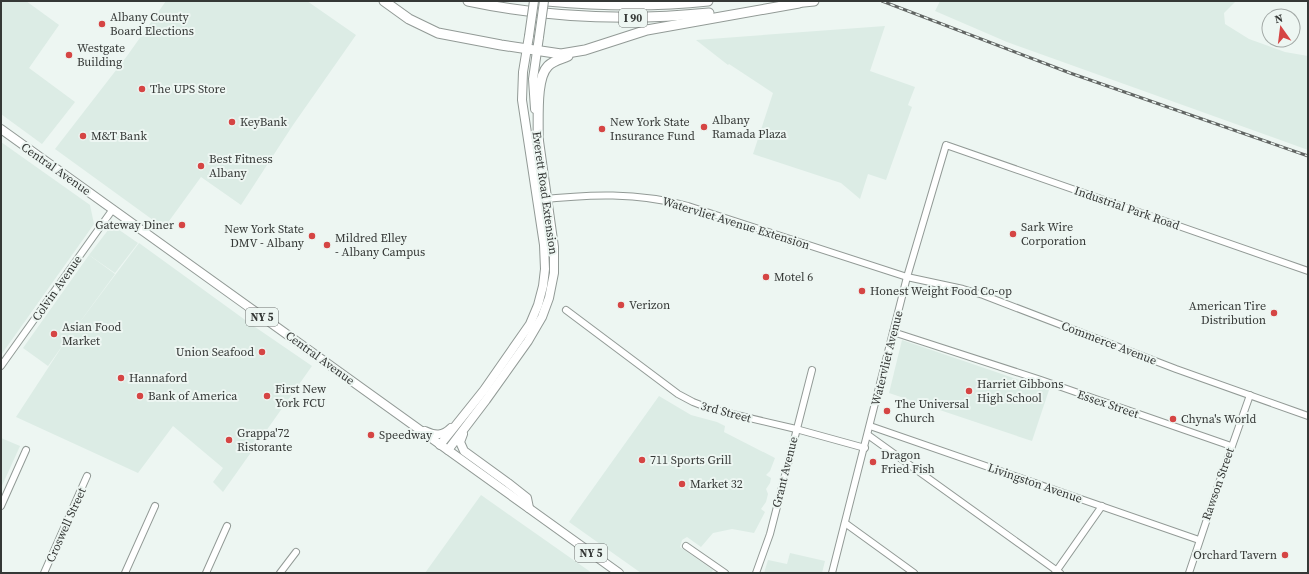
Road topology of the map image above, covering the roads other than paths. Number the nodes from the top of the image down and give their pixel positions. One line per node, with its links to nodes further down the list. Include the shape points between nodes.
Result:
1 (384, 1): 10 (highway, via 409,19 438,33)
2 (468, 1): 8 (highway, I 90, via 567,16 613,18 676,16)
3 (534, 1): 10 (main road, Everett Road Extension, bridge)
4 (544, 1): 11 (main road, Everett Road Extension, bridge)
5 (547, 1): 6 (highway, I 90, via 634,5)
6 (708, 1)
7 (814, 1): 8 (highway, I 90)
8 (799, 3): 9 (highway, via 647,30)
9 (594, 48): 11 (highway, via 568,54); 13 (highway, via 554,62 544,71 539,89)
10 (526, 50): 11 (highway); 16 (main road, Everett Road Extension, via 522,100)
11 (536, 51): 13 (main road, Everett Road Extension, via 533,88)
12 (1, 129): 17 (main road, Central Avenue / NY 5)
13 (538, 140): 15 (main road, Everett Road Extension)
14 (946, 145): 18 (street, Industrial Park Road); 19 (street, Watervliet Avenue)
15 (547, 199): 16 (street, Watervliet Avenue Extension); 19 (street, Watervliet Avenue Extension, via 614,195 667,200); 28 (main road, Everett Road Extension, via 555,255 553,280 546,307 528,341)
16 (537, 200): 24 (main road, Everett Road Extension, via 545,260 541,295 530,324)
17 (113, 209): 22 (street, Colvin Avenue); 27 (main road, Central Avenue / NY 5)
18 (1308, 272)
19 (907, 277): 21 (street, Watervliet Avenue); 25 (street, Commerce Avenue, via 984,295)
20 (566, 310): 30 (street, 3rd Street, via 678,394 693,402 711,409)
21 (893, 332): 29 (street, Watervliet Avenue); 33 (street, Essex Street)
22 (1, 366)
23 (812, 370): 30 (street, Grant Avenue)
24 (493, 377): 27 (main road, via 485,382 450,430 445,433 432,435); 32 (main road, Everett Road Extension)
25 (1250, 395): 26 (street, Commerce Avenue); 33 (street, Rawson Street)
26 (1308, 416)
27 (407, 421): 32 (main road, Central Avenue / NY 5)
28 (468, 424): 36 (main road, Everett Road Extension); 41 (main road, via 460,442 464,451 527,498)
29 (870, 426): 31 (street, Watervliet Avenue); 40 (street, Livingston Avenue)
30 (796, 429): 34 (street, 3rd Street); 54 (street, Grant Avenue, via 769,538)
31 (868, 435): 34 (street, Watervliet Avenue); 47 (street)
32 (440, 445): 36 (main road, Central Avenue / NY 5)
33 (1231, 446): 44 (street, Rawson Street)
34 (865, 448): 42 (street, Watervliet Avenue)
35 (26, 450): 38 (street)
36 (448, 450): 41 (main road, Central Avenue / NY 5)
37 (87, 476): 48 (street, Croswell Street)
38 (1, 506)
39 (155, 506): 49 (street)
40 (1102, 506): 44 (street, Livingston Avenue); 47 (street)
41 (529, 508): 52 (main road, Central Avenue / NY 5)
42 (846, 523): 55 (street, Watervliet Avenue); 56 (street)
43 (228, 526): 50 (street)
44 (1199, 540): 57 (street, Rawson Street)
45 (686, 546): 53 (street)
46 (296, 552): 51 (street)
47 (1058, 572)
48 (44, 573)
49 (125, 573)
50 (206, 573)
51 (280, 573)
52 (619, 573)
53 (725, 573)
54 (756, 573)
55 (832, 573)
56 (914, 573)
57 (1189, 573)

